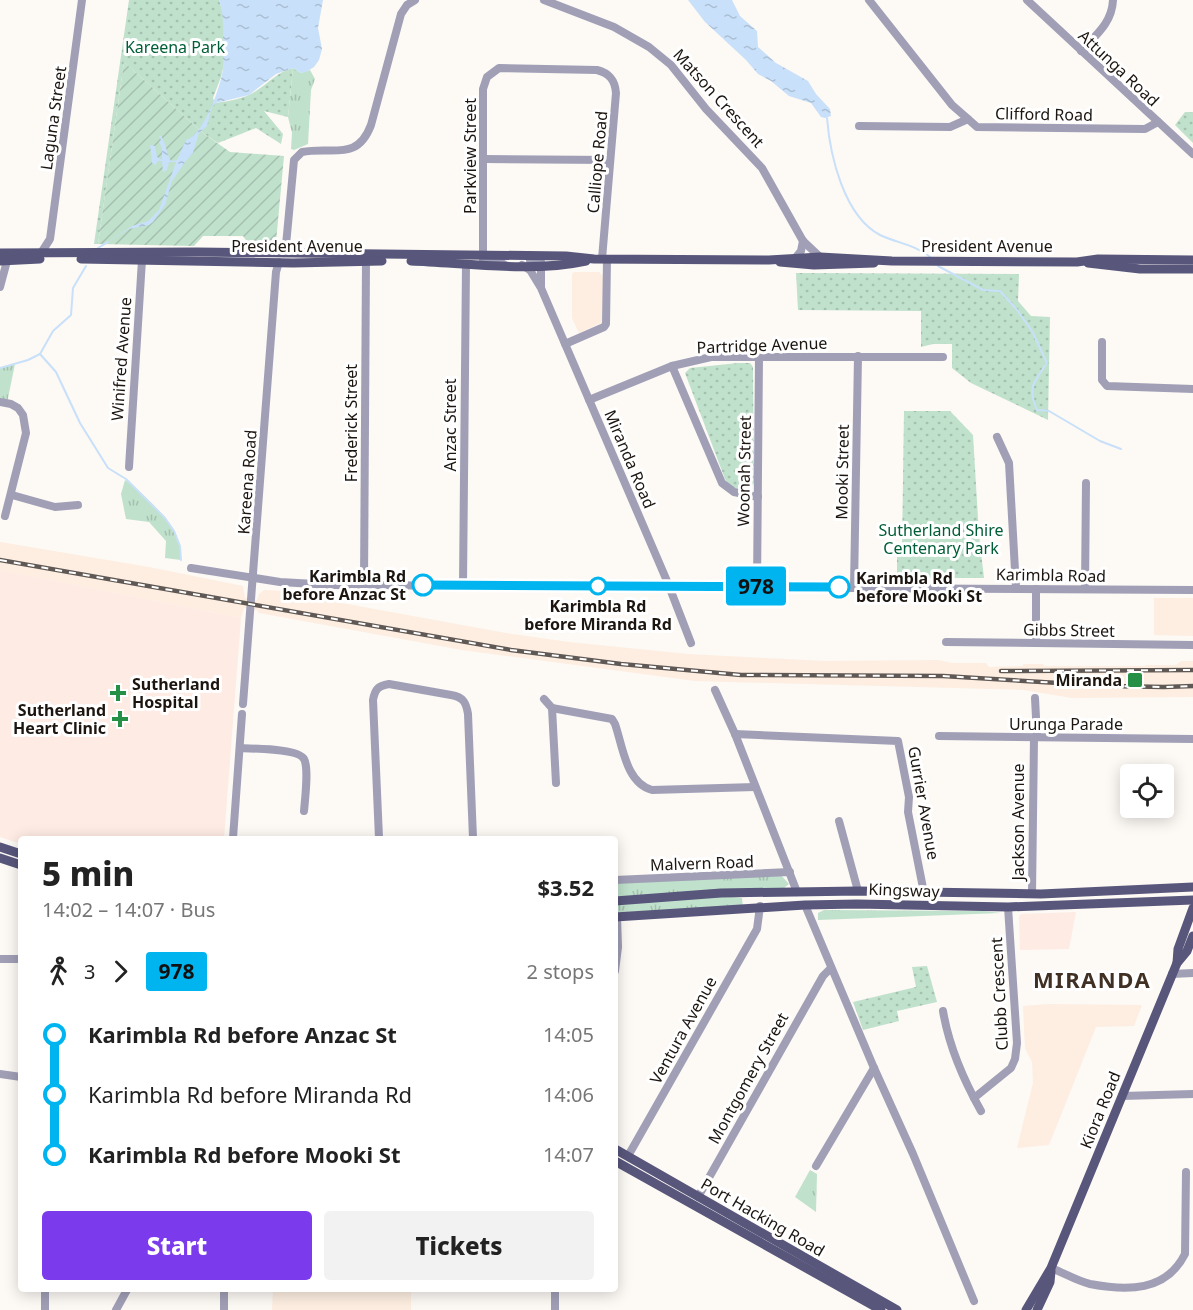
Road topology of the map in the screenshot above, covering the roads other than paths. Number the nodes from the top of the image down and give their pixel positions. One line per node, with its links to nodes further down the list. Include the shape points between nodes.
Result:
1 (82, 0): 15 (street, Laguna Street)
2 (415, 0): 24 (street, via 401,14 364,141 351,149 302,152 294,160)
3 (544, 0): 16 (street, Matson Crescent, via 614,27 671,65 762,168)
4 (869, 0): 9 (street, via 952,105)
5 (1027, 0): 7 (street, Attunga Road)
6 (1113, 0): 7 (street, via 1107,23)
7 (1081, 51): 10 (street, Attunga Road)
8 (604, 72): 13 (street, Parkview Street, via 505,67 490,73 483,89); 14 (street, Calliope Road, via 612,78 616,89)
9 (968, 119): 10 (street, Clifford Road, via 978,127 1145,129); 11 (street, via 950,127)
10 (1158, 122): 12 (street, Attunga Road)
11 (859, 126)
12 (1193, 154)
13 (484, 159): 14 (street); 20 (street, Parkview Street)
14 (610, 160): 25 (street, Calliope Road)
15 (50, 239): 17 (street, Laguna Street); 18 (street)
16 (803, 241): 22 (street); 23 (street, Matson Crescent)
17 (42, 253): 18 (main road, President Avenue); 21 (main road, President Avenue)
18 (60, 253): 19 (main road, President Avenue)
19 (142, 256): 21 (main road, President Avenue); 24 (main road, President Avenue); 48 (street, Winifred Avenue)
20 (483, 256): 24 (main road, President Avenue); 26 (main road, President Avenue)
21 (3, 257): 36 (street)
22 (796, 257): 23 (main road, President Avenue); 27 (main road, President Avenue)
23 (820, 257): 30 (main road, President Avenue)
24 (281, 258): 29 (main road, President Avenue); 55 (street, Kareena Road, via 276,271)
25 (601, 259): 26 (main road, President Avenue, via 566,256); 27 (main road, President Avenue); 34 (main road, President Avenue, via 565,266); 39 (street, Calliope Road, via 606,324)
26 (506, 260): 32 (main road, President Avenue); 33 (main road, President Avenue); 34 (street, via 537,260)
27 (769, 260): 30 (main road, President Avenue, via 796,265)
28 (1193, 260): 31 (main road, President Avenue)
29 (366, 261): 32 (main road, President Avenue); 56 (street, Frederick Street)
30 (892, 261): 31 (main road, President Avenue)
31 (1082, 262): 35 (main road, President Avenue, via 1140,269)
32 (466, 264): 57 (street, Anzac Street)
33 (522, 265): 34 (main road, President Avenue); 37 (street, Miranda Road, via 531,271)
34 (542, 265): 37 (street, Miranda Road)
35 (1193, 269)
36 (0, 287)
37 (541, 288): 39 (street, Miranda Road)
38 (1102, 342): 44 (street, via 1102,380 1107,386)
39 (565, 344): 45 (street, Miranda Road)
40 (759, 356): 41 (street, Partridge Avenue); 43 (street, Partridge Avenue, via 711,357); 51 (street, Woonah Street)
41 (858, 356): 42 (street, Partridge Avenue); 60 (street, Mooki Street)
42 (943, 357)
43 (672, 366): 45 (street, Partridge Avenue); 51 (street, via 721,481 734,492)
44 (1193, 389)
45 (588, 400): 58 (street, Miranda Road)
46 (0, 402): 50 (street, via 18,408 26,433)
47 (997, 437): 61 (street, via 1010,468)
48 (129, 467)
49 (1086, 483): 63 (street)
50 (12, 495): 52 (street, via 55,507); 53 (street)
51 (758, 497): 59 (street, Woonah Street)
52 (78, 505)
53 (6, 516)
54 (191, 568): 55 (street, Karimbla Road)
55 (253, 579): 56 (street, Karimbla Road); 77 (street, Kareena Road, via 243,704 237,709 242,714)
56 (364, 585): 57 (street, Karimbla Road)
57 (463, 585): 58 (street, Karimbla Road)
58 (669, 586): 59 (street, Karimbla Road); 66 (street, Miranda Road)
59 (756, 586): 60 (street, Karimbla Road)
60 (854, 587): 61 (street, Karimbla Road)
61 (1016, 588): 62 (street, Karimbla Road)
62 (1036, 589): 63 (street, Karimbla Road); 67 (street)
63 (1084, 589): 64 (street, Karimbla Road)
64 (1193, 590)
65 (946, 642): 67 (street, Gibbs Street)
66 (691, 643)
67 (1036, 643): 68 (street, Gibbs Street)
68 (1193, 645)
69 (716, 690): 73 (street)
70 (1035, 698): 75 (street, Jackson Avenue)
71 (544, 699): 72 (street)
72 (552, 708): 78 (street); 79 (street, via 612,719 632,775 644,788)
73 (735, 734): 79 (street); 94 (street, Gurrier Avenue, via 898,741)
74 (939, 736): 75 (street, Urunga Parade)
75 (1035, 738): 76 (street, Urunga Parade); 95 (street, Jackson Avenue)
76 (1193, 739)
77 (240, 748): 80 (street, via 302,755 306,769); 82 (street)
78 (556, 783)
79 (755, 787): 89 (street)
80 (304, 811)
81 (839, 821): 92 (street)
82 (233, 836)
83 (380, 836): 84 (street, via 373,700 375,691 389,684 464,701 468,714)
84 (473, 836)
85 (0, 847): 86 (main road)
86 (18, 853)
87 (0, 858): 88 (main road)
88 (18, 864)
89 (790, 872): 90 (street, Malvern Road); 93 (street)
90 (618, 880)
91 (1193, 887): 95 (main road, Kingsway)
92 (858, 891): 93 (main road, Kingsway); 94 (main road, Kingsway)
93 (797, 892): 97 (main road, Kingsway, via 721,892); 98 (main road)
94 (924, 893): 95 (main road, Kingsway); 100 (main road, Gurrier Avenue)
95 (1032, 894): 101 (main road, Jackson Avenue)
96 (1193, 900): 101 (main road, Kingsway)
97 (618, 901)
98 (805, 905): 99 (main road, Kingsway); 100 (main road, Kingsway); 109 (street)
99 (760, 906): 104 (main road, Kingsway); 120 (street, Ventura Avenue, via 756,929)
100 (926, 906): 102 (main road, Kingsway)
101 (1032, 906): 102 (main road, Kingsway)
102 (1008, 907): 118 (street, Clubb Crescent, via 1016,1059 1011,1068)
103 (1193, 908): 108 (main road, Kiora Road)
104 (618, 917)
105 (1193, 936): 108 (main road, Kiora Road)
106 (0, 959): 107 (street)
107 (18, 960)
108 (1176, 963): 111 (main road, Kiora Road)
109 (831, 968): 113 (street); 123 (street, Montgomery Street)
110 (1193, 973): 111 (street)
111 (1172, 974): 117 (main road, Kiora Road)
112 (943, 1011): 118 (street, via 954,1055)
113 (874, 1068): 121 (street); 129 (street)
114 (0, 1074): 115 (street)
115 (18, 1077)
116 (1193, 1094): 117 (street)
117 (1122, 1096): 124 (main road, Kiora Road)
118 (974, 1098): 119 (street)
119 (981, 1111)
120 (622, 1161): 123 (main road, Port Hacking Road)
121 (816, 1166)
122 (1186, 1172): 124 (street, via 1185,1254 1166,1278 1143,1287 1109,1286 1089,1283)
123 (696, 1201): 134 (main road, Port Hacking Road); 135 (main road, Port Hacking Road)
124 (1051, 1268): 136 (main road, Kiora Road); 137 (main road, Kiora Road, via 1050,1282)
125 (45, 1292): 130 (street)
126 (126, 1292): 131 (street)
127 (224, 1292): 132 (street)
128 (555, 1292): 133 (street)
129 (974, 1301)
130 (45, 1310)
131 (116, 1310)
132 (224, 1310)
133 (555, 1310)
134 (881, 1310)
135 (897, 1310)
136 (1026, 1310)
137 (1037, 1310)

